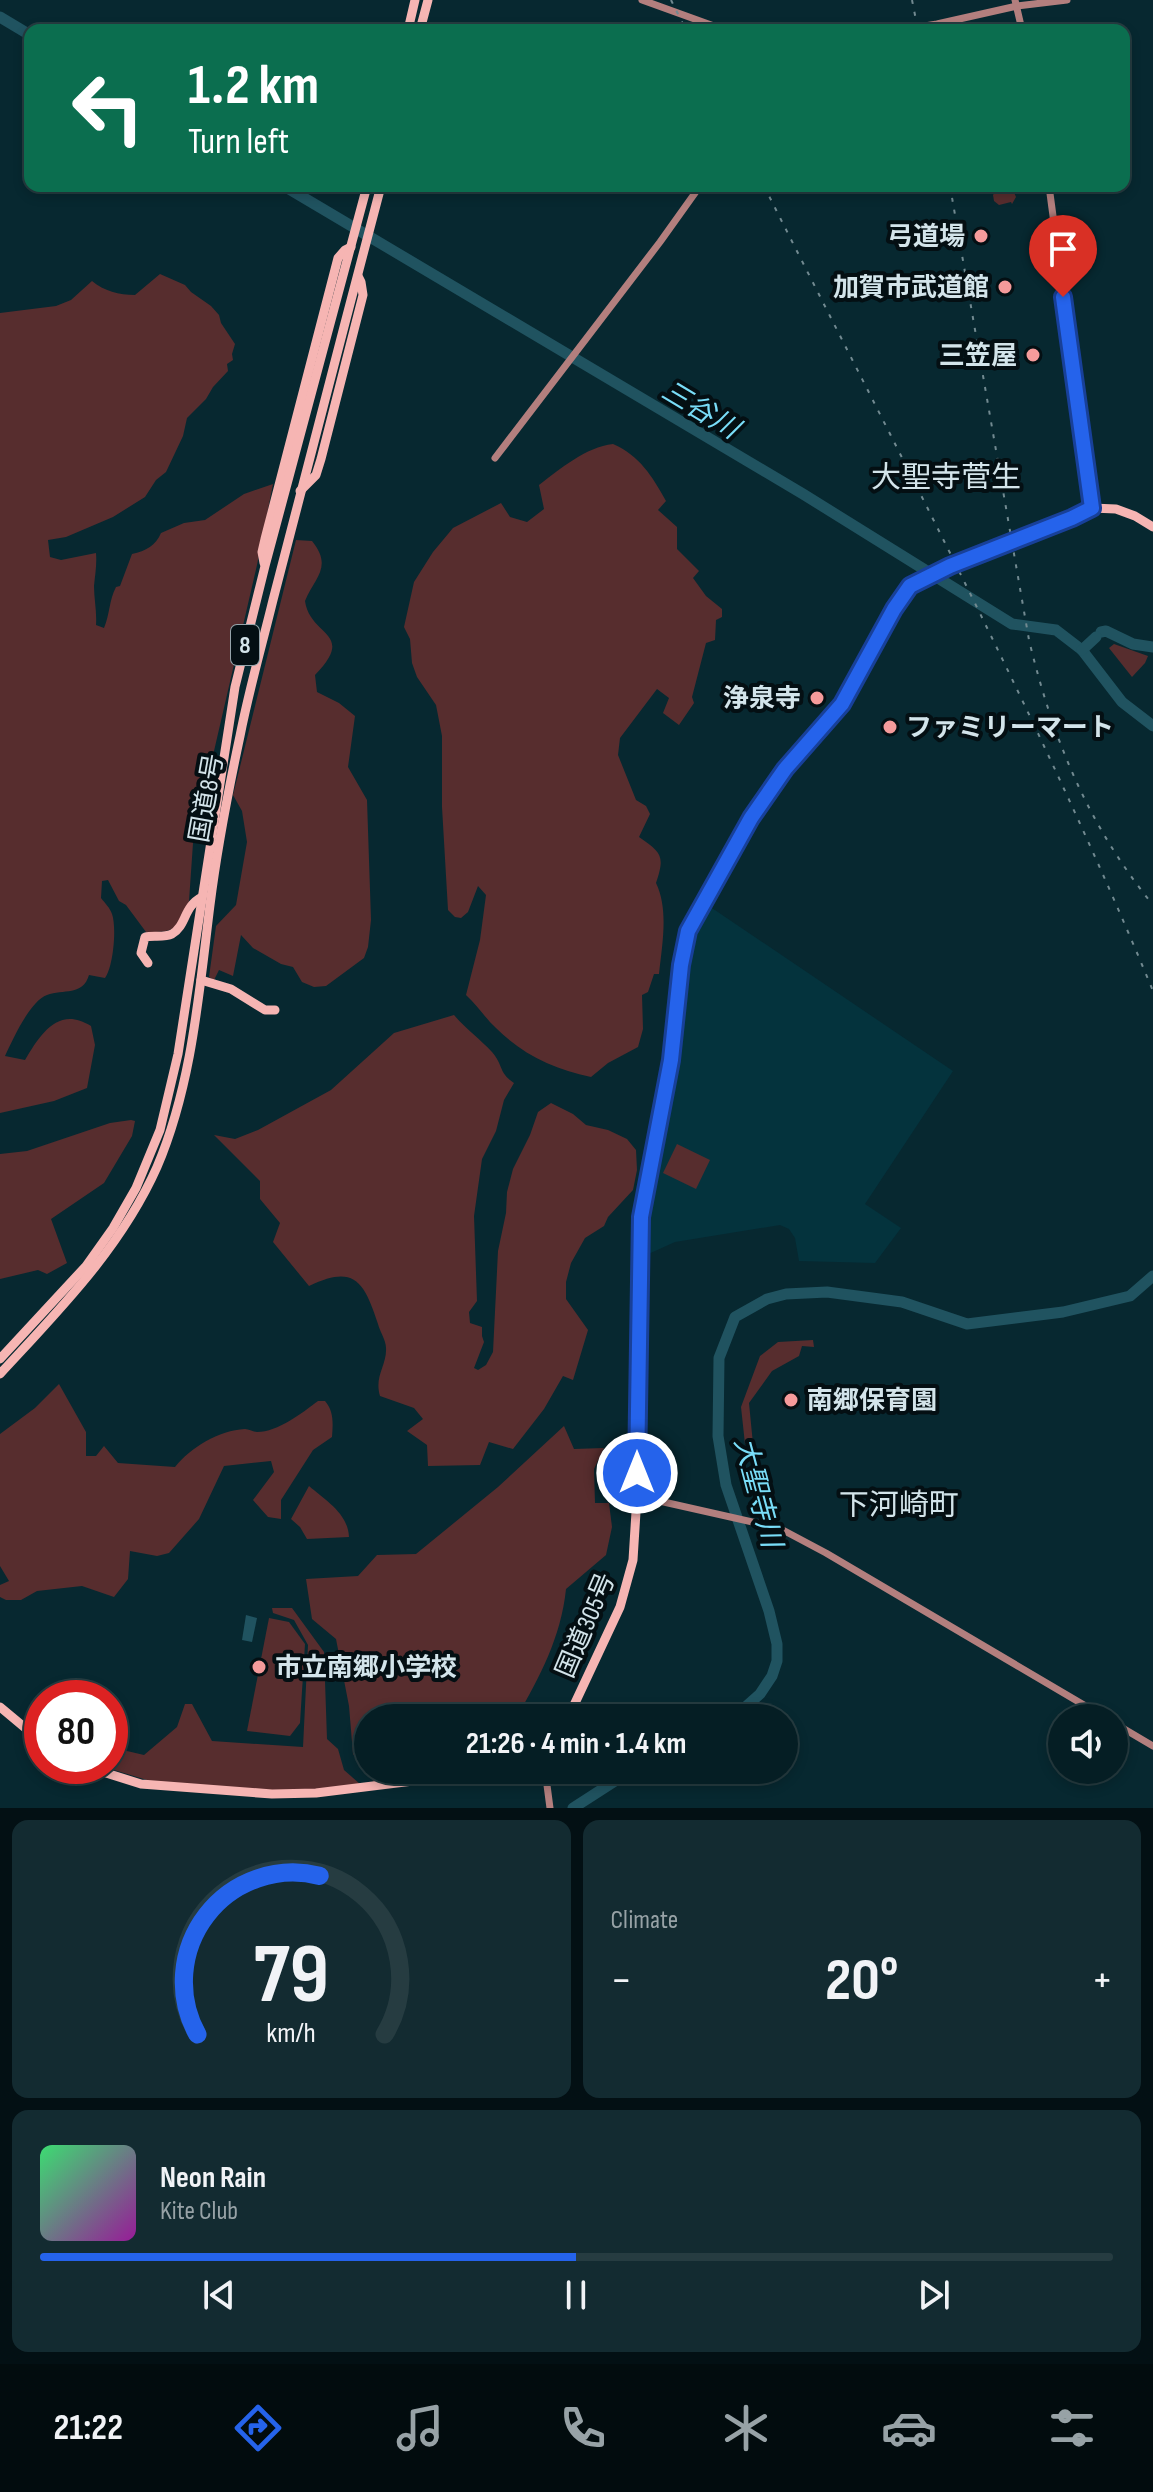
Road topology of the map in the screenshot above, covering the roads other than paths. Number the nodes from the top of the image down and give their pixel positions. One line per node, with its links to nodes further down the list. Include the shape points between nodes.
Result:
1 (415, 0): 6 (highway)
2 (428, 0): 7 (highway)
3 (642, 0): 8 (street)
4 (1067, 0): 5 (street)
5 (1016, 3): 9 (street); 10 (street)
6 (409, 24)
7 (422, 24)
8 (708, 24)
9 (937, 24)
10 (1021, 24)
11 (365, 192): 18 (highway, 国道8号 / 8, via 351,246 338,258 265,539 265,566 235,687)
12 (379, 192): 20 (highway, 国道8号 / 8, via 358,276 363,295 316,475 300,491 237,748)
13 (696, 192): 15 (street)
14 (1050, 192): 16 (street)
15 (495, 458)
16 (1092, 508): 17 (highway, via 1116,509); 26 (highway, 国道305号, via 920,579 901,597 842,704 751,818 688,931 671,1060 641,1217)
17 (1153, 527)
18 (202, 897): 19 (highway, via 192,902 173,933 145,937 141,953); 22 (highway, 国道8号 / 8)
19 (148, 963)
20 (201, 980): 21 (highway); 22 (highway, 国道8号 / 8)
21 (275, 1010)
22 (184, 1055): 23 (highway, 国道8号 / 8)
23 (176, 1092): 24 (highway, 国道8号 / 8, via 150,1159 113,1228 86,1266); 25 (highway, 国道8号 / 8, via 158,1165 124,1229 62,1308)
24 (0, 1359)
25 (0, 1374)
26 (637, 1496): 27 (highway, 国道305号, via 626,1589); 28 (street, via 779,1528)
27 (575, 1704)
28 (1082, 1704)
29 (0, 1707): 30 (highway)
30 (24, 1727)
31 (1128, 1731): 32 (street)
32 (1153, 1746)
33 (128, 1780): 34 (highway, via 272,1794)
34 (389, 1784)
35 (547, 1784): 36 (street)
36 (550, 1808)

